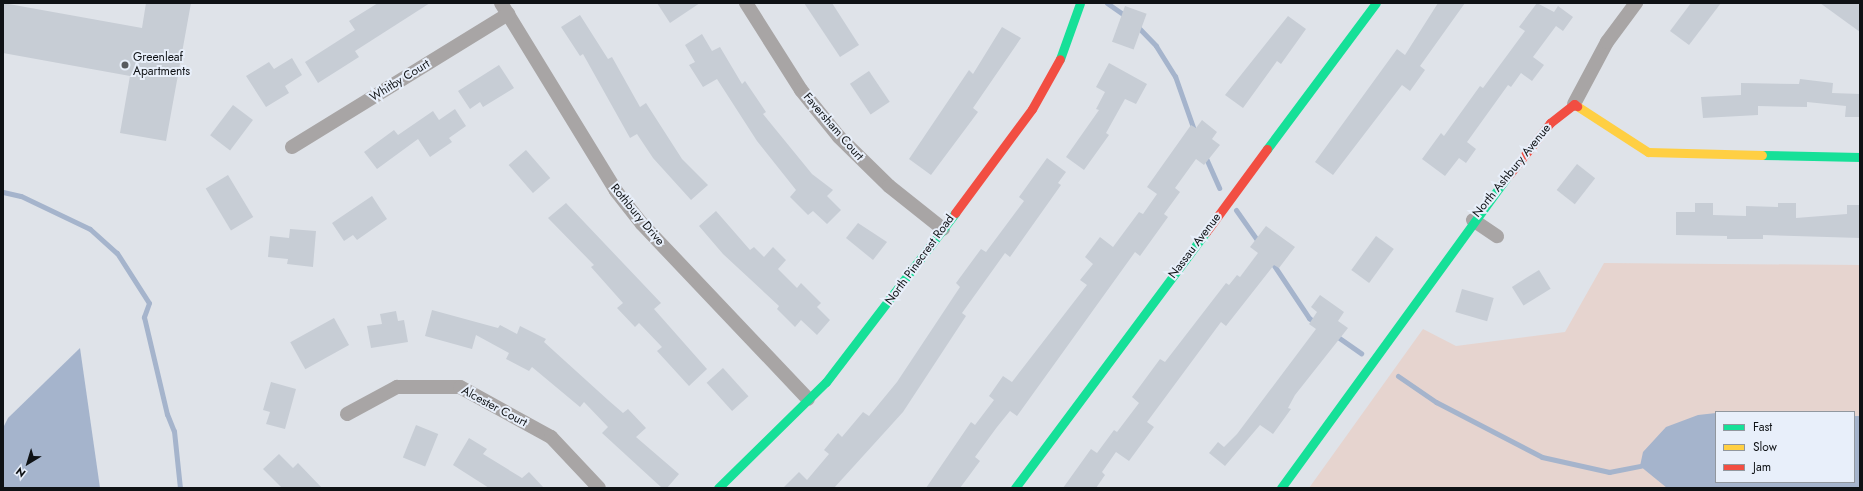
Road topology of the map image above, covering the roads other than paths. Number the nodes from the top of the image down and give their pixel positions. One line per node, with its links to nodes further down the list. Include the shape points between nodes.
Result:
1 (746, 3): 10 (street, Faversham Court, via 801,90 839,137 889,186)
2 (1080, 3): 10 (street, North Pinecrest Road, via 1055,73)
3 (1376, 3): 16 (street, Nassau Avenue)
4 (1636, 3): 6 (street, via 1606,42)
5 (504, 9): 7 (street, Whitby Court); 12 (street, Rothbury Drive, via 616,191 642,224)
6 (1574, 104): 8 (street, via 1648,152); 9 (street, North Ashbury Avenue, via 1550,123)
7 (292, 147)
8 (1860, 157)
9 (1473, 220): 11 (street); 17 (street, North Ashbury Avenue)
10 (943, 229): 12 (street, North Pinecrest Road, via 860,342)
11 (1497, 236)
12 (808, 399): 15 (street, North Pinecrest Road)
13 (347, 414): 14 (street, Alcester Court, via 397,387 460,387 551,437)
14 (600, 488)
15 (718, 488)
16 (1015, 488)
17 (1281, 488)

